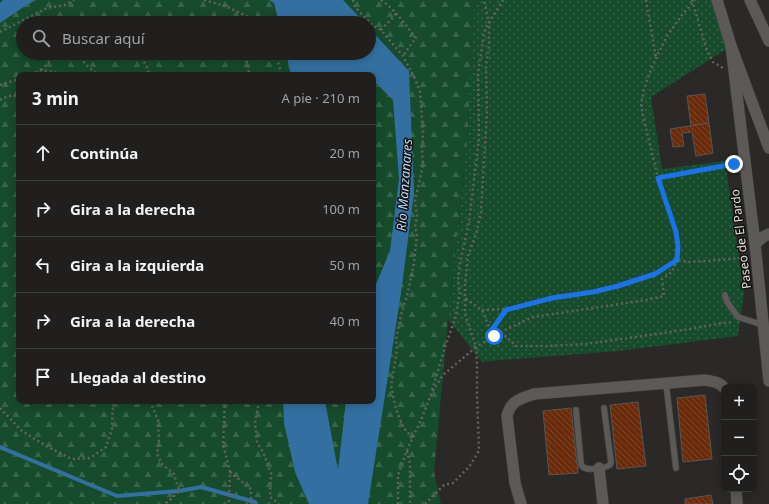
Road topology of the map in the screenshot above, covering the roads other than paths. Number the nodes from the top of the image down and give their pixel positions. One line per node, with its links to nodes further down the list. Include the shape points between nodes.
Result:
1 (717, 0): 4 (street)
2 (750, 0): 3 (street)
3 (769, 41)
4 (731, 46): 5 (street); 7 (street, Paseo de El Pardo)
5 (769, 148)
6 (769, 234): 7 (street)
7 (755, 244): 9 (street, Paseo de El Pardo)
8 (725, 295): 9 (lane, via 738,317)
9 (763, 325): 10 (street, Paseo de El Pardo)
10 (769, 381)
11 (666, 383): 12 (street, via 704,380); 16 (lane); 18 (street, via 534,394 512,404 507,416 515,484)
12 (721, 384)
13 (604, 408): 15 (lane, via 611,462 606,467)
14 (576, 410): 15 (lane, via 581,465 588,469)
15 (599, 468): 19 (street)
16 (676, 468)
17 (736, 492): 20 (street)
18 (521, 504)
19 (603, 504)
20 (737, 504)

